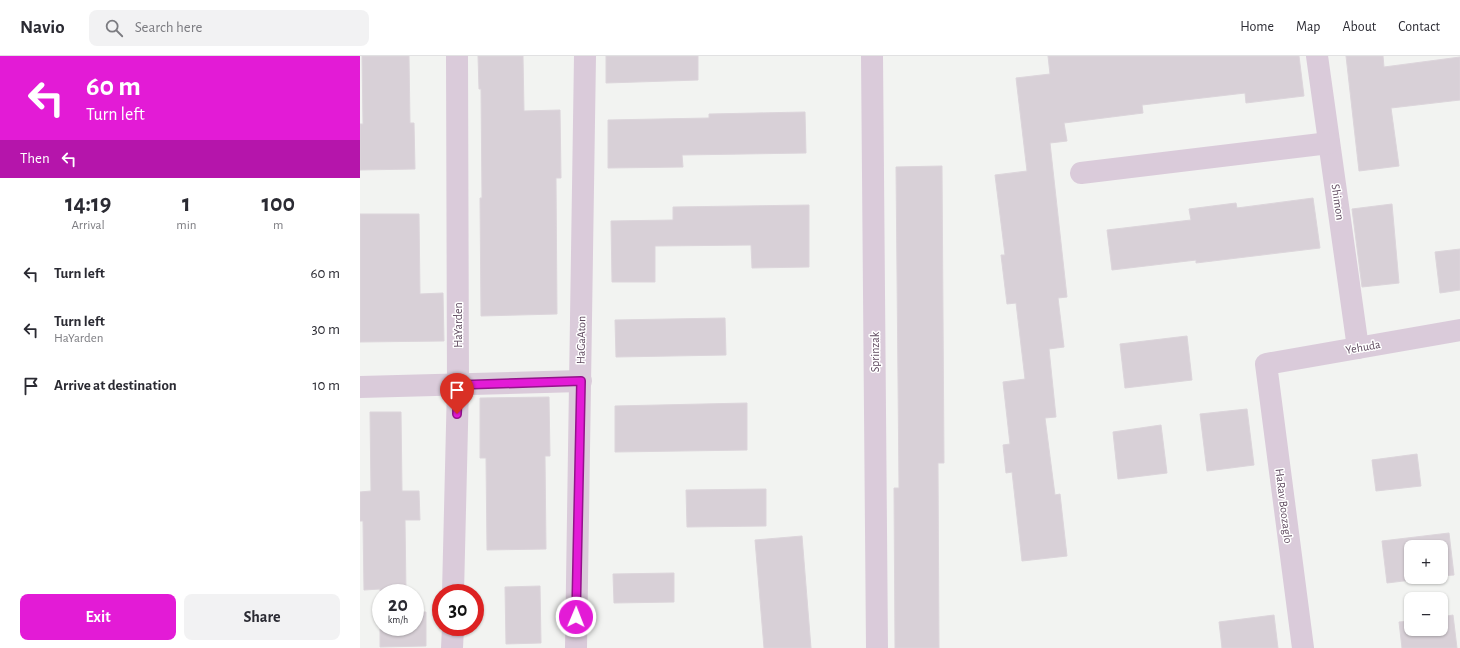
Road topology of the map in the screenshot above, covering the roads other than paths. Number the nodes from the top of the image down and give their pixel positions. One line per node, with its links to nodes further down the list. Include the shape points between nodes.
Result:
1 (457, 56): 11 (street, HaYarden)
2 (584, 56): 10 (street, HaGaAton)
3 (872, 56): 17 (street, Sprinzak)
4 (1317, 56): 5 (street, Shimon)
5 (1329, 143): 6 (street); 8 (street, Shimon)
6 (1081, 173)
7 (1460, 330): 8 (street, Yehuda)
8 (1358, 348): 9 (street, Yehuda)
9 (1266, 364): 18 (street, HaRav Boozaglo)
10 (581, 381): 11 (street); 16 (street, HaGaAton)
11 (458, 385): 12 (street); 13 (street, HaYarden)
12 (360, 387)
13 (453, 584)
14 (453, 636): 15 (street)
15 (452, 648)
16 (576, 648)
17 (877, 648)
18 (1302, 648)

